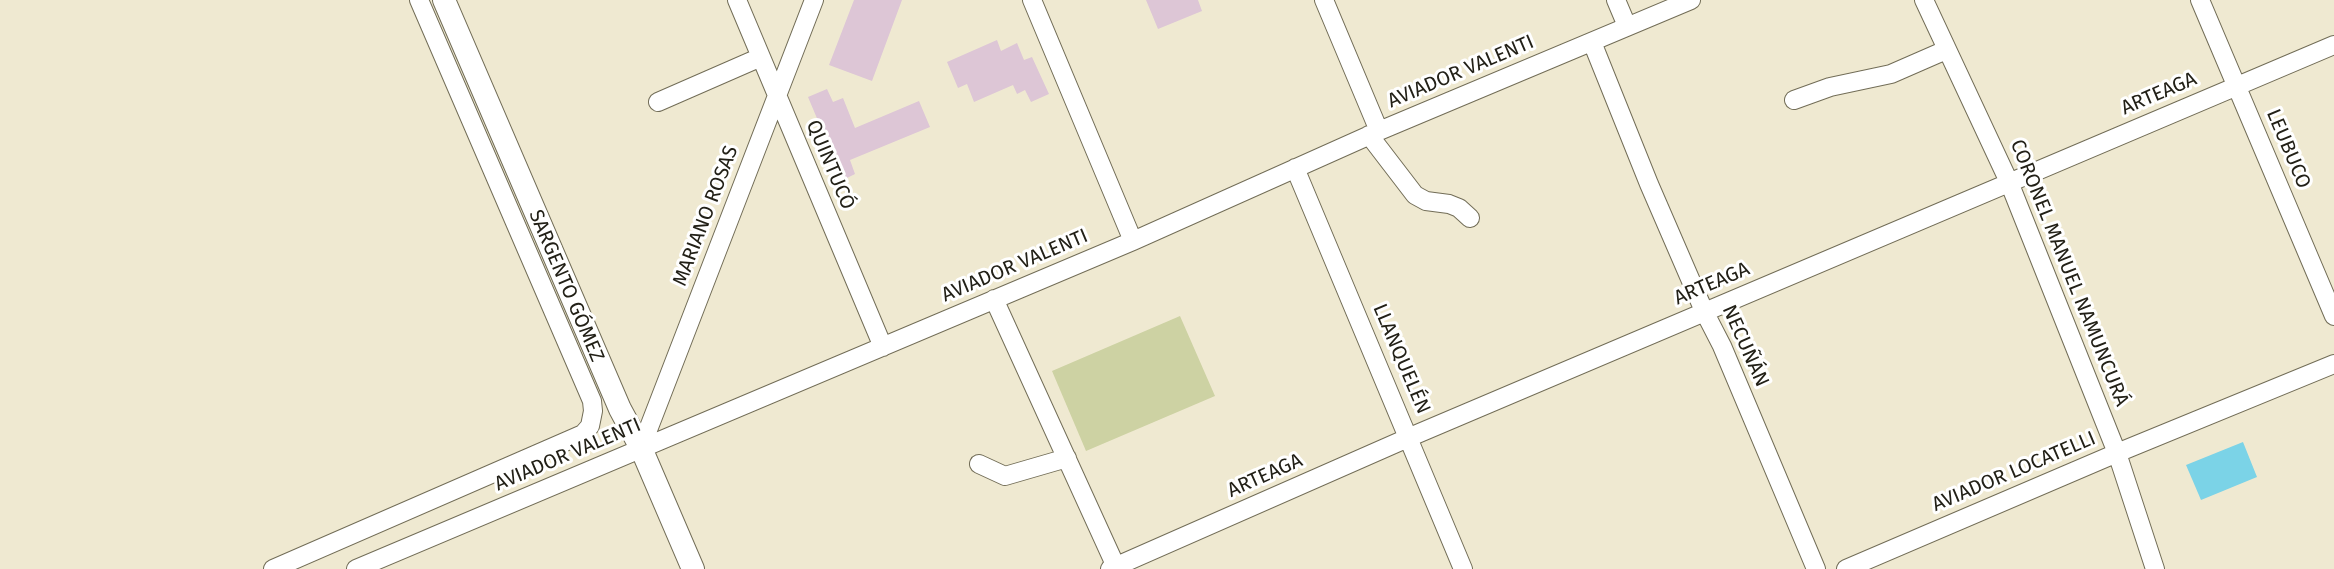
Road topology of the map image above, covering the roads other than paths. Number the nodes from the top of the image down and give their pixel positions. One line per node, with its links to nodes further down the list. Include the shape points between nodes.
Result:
1 (419, 0): 37 (street, via 592,401 590,426 583,435)
2 (444, 0): 31 (main road, SARGENTO GÓMEZ, via 620,410)
3 (737, 0): 15 (street, QUINTUCÓ)
4 (814, 0): 17 (street, MARIANO ROSAS)
5 (1032, 0): 24 (street)
6 (1324, 0): 20 (street)
7 (1616, 0): 11 (street)
8 (1691, 0): 11 (street, AVIADOR VALENTI)
9 (1924, 0): 14 (street, CORONEL MANUEL NAMUNCURÁ)
10 (2200, 0): 16 (street, LEUBUCO)
11 (1627, 26): 12 (street, AVIADOR VALENTI)
12 (1592, 42): 20 (street, AVIADOR VALENTI); 26 (street, NECUÑÁN)
13 (2334, 45): 16 (street, ARTEAGA)
14 (1946, 50): 18 (street, via 1891,74 1830,87); 22 (street, CORONEL MANUEL NAMUNCURÁ)
15 (760, 57): 17 (street, QUINTUCÓ); 19 (street)
16 (2237, 86): 22 (street, ARTEAGA); 27 (street, LEUBUCO)
17 (777, 95): 28 (street, QUINTUCÓ); 31 (street, MARIANO ROSAS)
18 (1794, 100)
19 (658, 102)
20 (1374, 133): 21 (street, AVIADOR VALENTI); 23 (street, via 1416,195 1459,208)
21 (1295, 168): 24 (street, AVIADOR VALENTI); 30 (street, LLANQUELÉN)
22 (2009, 182): 26 (street, ARTEAGA); 32 (street, CORONEL MANUEL NAMUNCURÁ)
23 (1470, 218)
24 (1133, 241): 25 (street, AVIADOR VALENTI)
25 (994, 299): 28 (street, AVIADOR VALENTI); 33 (street)
26 (1704, 311): 30 (street, ARTEAGA); 40 (street, NECUÑÁN)
27 (2334, 316)
28 (882, 347): 31 (street, AVIADOR VALENTI)
29 (2334, 364): 32 (street, AVIADOR LOCATELLI)
30 (1410, 437): 36 (street, ARTEAGA); 39 (street, LLANQUELÉN)
31 (641, 448): 35 (street, AVIADOR VALENTI); 38 (main road, SARGENTO GÓMEZ)
32 (2117, 453): 41 (street, AVIADOR LOCATELLI); 42 (street, CORONEL MANUEL NAMUNCURÁ)
33 (1067, 458): 34 (street, via 1005,476); 36 (street)
34 (979, 464)
35 (368, 567)
36 (1114, 568)
37 (273, 569)
38 (693, 569)
39 (1463, 569)
40 (1816, 569)
41 (1846, 569)
42 (2155, 569)

